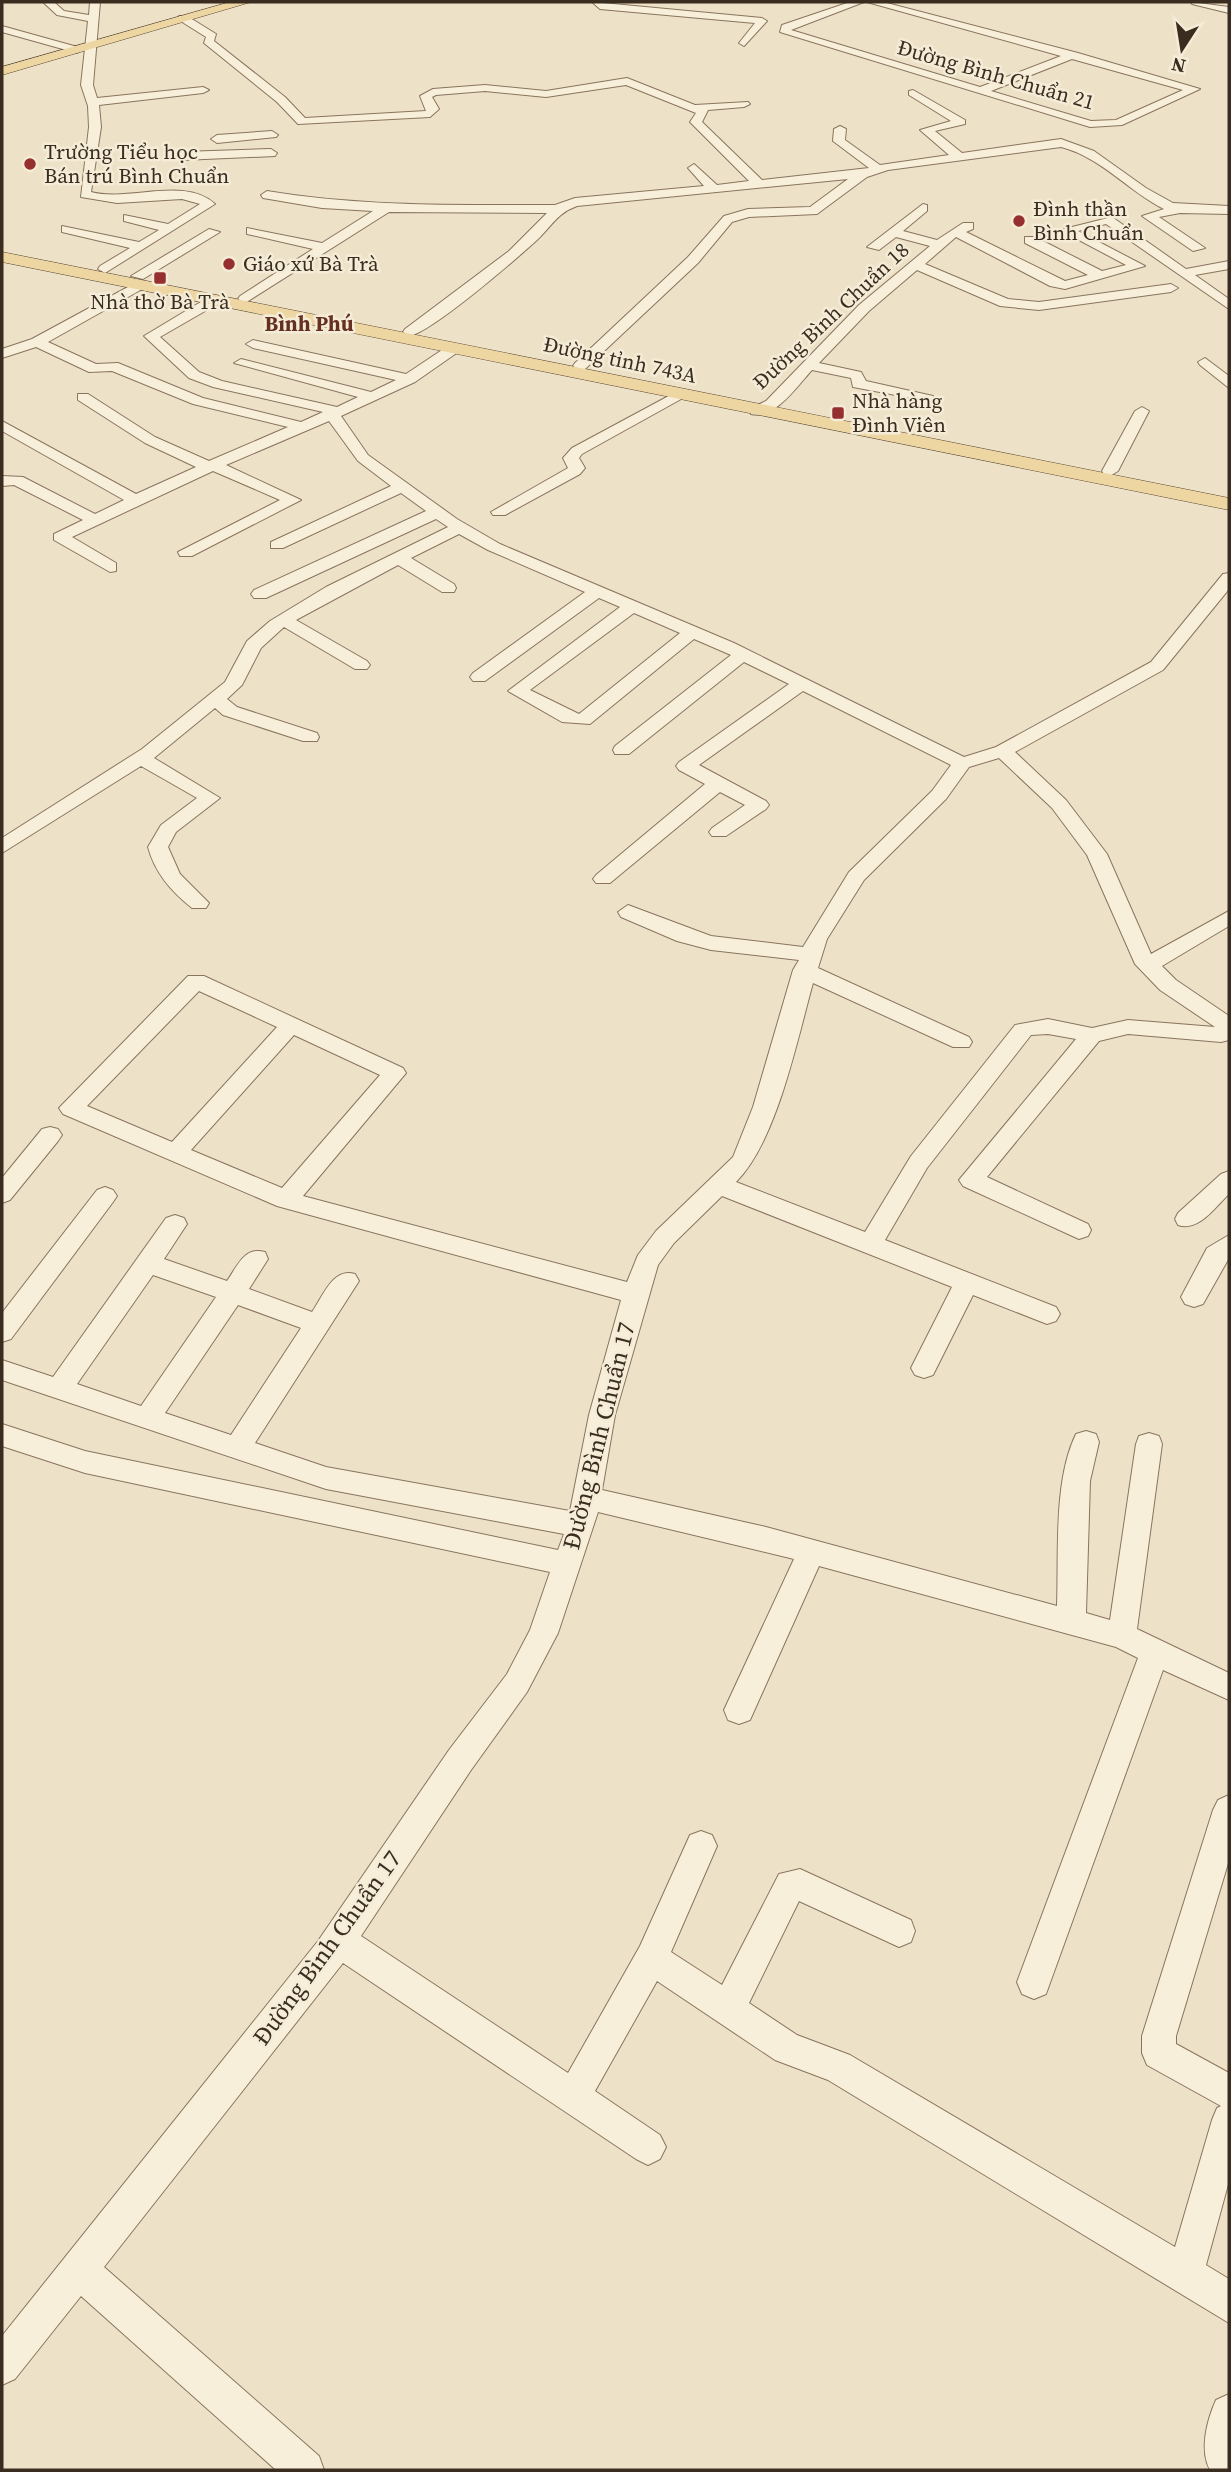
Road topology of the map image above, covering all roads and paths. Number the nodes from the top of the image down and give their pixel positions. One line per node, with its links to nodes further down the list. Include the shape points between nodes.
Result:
1 (48, 2): 11 (street, via 61,13)
2 (95, 2): 11 (street)
3 (244, 2): 10 (main road, via 202,13)
4 (597, 2): 8 (street, via 600,6)
5 (859, 2): 21 (street, Đường Bình Chuẩn 21, via 786,27 785,32)
6 (872, 2): 16 (street, Đường Bình Chuẩn 21)
7 (1196, 2): 9 (street)
8 (659, 6): 13 (street, via 762,21)
9 (1229, 10)
10 (183, 12): 14 (main road); 19 (street, via 212,36 208,41 228,60 278,95 302,122 430,114 433,109 426,96 433,92 485,88 546,94)
11 (94, 19): 14 (street)
12 (2, 29): 15 (street)
13 (744, 43)
14 (92, 45): 15 (main road); 24 (street, via 87,85)
15 (77, 50): 17 (main road)
16 (1074, 55): 21 (street); 21 (street, Đường Bình Chuẩn 21, via 1194,91 1111,125 1090,124)
17 (2, 71)
18 (659, 77): 19 (street)
19 (631, 82): 25 (street)
20 (203, 90): 24 (street)
21 (980, 91)
22 (913, 93): 32 (street, via 961,122 926,130)
23 (744, 104): 25 (street)
24 (93, 105): 26 (street); 45 (street, via 95,127 85,194 131,201 170,194 209,202)
25 (695, 108): 36 (street, via 704,112 696,122)
26 (141, 109)
27 (840, 129): 34 (street, via 839,141)
28 (272, 135): 29 (street)
29 (197, 140)
30 (271, 153): 31 (street)
31 (182, 156)
32 (960, 157): 34 (street); 42 (street, via 1054,143 1075,145 1148,194)
33 (694, 167): 37 (street)
34 (878, 169): 35 (street)
35 (863, 174): 36 (street); 77 (street, via 813,211 732,216 693,260)
36 (759, 184): 37 (street)
37 (714, 189): 41 (street, via 575,202)
38 (267, 195): 39 (street)
39 (386, 208): 41 (street); 54 (street)
40 (923, 208): 49 (street)
41 (556, 209): 69 (street, via 552,220 526,242)
42 (1180, 209): 43 (street); 55 (street, via 1148,216)
43 (1229, 210)
44 (128, 218): 45 (street)
45 (167, 228): 52 (street)
46 (67, 229): 52 (street)
47 (252, 231): 54 (street)
48 (214, 232): 63 (street)
49 (894, 232): 51 (street); 53 (street)
50 (1030, 240): 62 (street)
51 (939, 245): 58 (street, Đường Bình Chuẩn 18); 62 (street, Đường Bình Chuẩn 18, via 962,229 1061,285)
52 (139, 246): 60 (street)
53 (874, 247)
54 (325, 248): 66 (street)
55 (1198, 248)
56 (2, 249): 60 (main road, Đường tỉnh 743A)
57 (2, 257): 63 (main road, Đường tỉnh 743A)
58 (917, 265): 65 (street, via 1018,305); 76 (street, Đường Bình Chuẩn 18, via 864,308)
59 (1229, 265): 61 (street)
60 (105, 270): 63 (main road, Đường tỉnh 743A)
61 (1185, 273): 62 (street, via 1108,220 1066,230 1138,266); 68 (street)
62 (1101, 276)
63 (139, 281): 64 (main road, Đường tỉnh 743A); 70 (street)
64 (164, 286): 66 (main road, Đường tỉnh 743A); 67 (main road, Đường tỉnh 743A)
65 (1171, 288)
66 (245, 299): 69 (main road, Đường tỉnh 743A)
67 (214, 300): 72 (main road, Đường tỉnh 743A); 86 (street, via 150,336 194,375)
68 (1229, 305)
69 (410, 332): 77 (main road, Đường tỉnh 743A)
70 (37, 342): 73 (street); 88 (street, via 97,370 113,366 198,401)
71 (253, 344): 78 (street)
72 (453, 349): 78 (street); 80 (main road, Đường tỉnh 743A)
73 (2, 354)
74 (1205, 362): 79 (street)
75 (241, 363): 82 (street)
76 (809, 365): 83 (street, via 856,375 858,384); 84 (street, Đường Bình Chuẩn 18)
77 (580, 366): 84 (main road, Đường tỉnh 743A)
78 (410, 379): 82 (street)
79 (1229, 384)
80 (678, 395): 84 (main road, Đường tỉnh 743A); 97 (street, via 573,453 574,471)
81 (83, 397): 89 (street, via 150,440)
82 (373, 397): 86 (street)
83 (928, 399)
84 (763, 407): 90 (main road, Đường tỉnh 743A); 95 (main road, Đường tỉnh 743A)
85 (1142, 411): 90 (street)
86 (337, 413): 88 (street); 92 (street, via 363,457)
87 (2, 425): 94 (street)
88 (305, 427): 89 (street)
89 (211, 466): 94 (street); 101 (street, via 293,500)
90 (1110, 471): 93 (main road, Đường tỉnh 743A)
91 (2, 481): 98 (street, via 17,480)
92 (402, 487): 96 (street); 100 (street)
93 (1229, 494)
94 (135, 500): 98 (street)
95 (1229, 503)
96 (438, 512): 99 (street); 107 (street)
97 (499, 512)
98 (93, 519): 103 (street, via 60,537)
99 (460, 527): 102 (street); 106 (street)
100 (277, 545)
101 (186, 552)
102 (397, 557): 105 (street); 109 (street)
103 (110, 567)
104 (1229, 578): 118 (street, via 1157,666)
105 (448, 588)
106 (596, 592): 108 (street); 113 (street)
107 (260, 594)
108 (631, 607): 110 (street); 110 (street, via 517,691 569,718 583,720)
109 (284, 620): 112 (street); 115 (street, via 253,645 233,685)
110 (692, 632): 111 (street)
111 (743, 654): 114 (street); 117 (street)
112 (361, 666)
113 (479, 677)
114 (802, 683): 120 (street); 121 (street, via 686,766)
115 (215, 699): 116 (street, via 229,711); 119 (street)
116 (310, 737)
117 (622, 750)
118 (1003, 751): 120 (street); 131 (street, via 1059,804 1097,854)
119 (142, 759): 124 (street); 127 (street, via 210,798 168,829 158,847 160,859 178,887)
120 (962, 763): 130 (street, Đường Bình Chuẩn 17, via 939,795 856,876 816,939)
121 (717, 783): 123 (street, via 759,805); 126 (street)
122 (2, 822): 124 (street)
123 (719, 832)
124 (21, 835): 125 (street)
125 (2, 847)
126 (603, 878)
127 (200, 903)
128 (628, 912): 130 (street, via 684,936)
129 (1229, 917): 131 (street)
130 (807, 962): 135 (street); 139 (street, Đường Bình Chuẩn 17, via 757,1131 743,1161)
131 (1148, 965): 132 (street, via 1168,985)
132 (1226, 1021): 134 (street, via 1221,1035 1116,1027)
133 (292, 1025): 137 (street); 137 (street, via 196,981 71,1108); 142 (street, via 395,1073)
134 (1091, 1035): 145 (street, via 971,1180); 146 (street, via 1045,1026 1023,1030 919,1162)
135 (961, 1042)
136 (50, 1135): 140 (street)
137 (175, 1153): 142 (street)
138 (1229, 1180): 143 (street)
139 (719, 1185): 146 (street); 153 (street, Đường Bình Chuẩn 17, via 665,1237 647,1262)
140 (2, 1194)
141 (105, 1196): 157 (street)
142 (286, 1200): 153 (street)
143 (1187, 1219)
144 (175, 1224): 149 (street)
145 (1079, 1230)
146 (871, 1243): 151 (street)
147 (1229, 1244): 154 (street, via 1216,1255)
148 (256, 1259): 152 (street)
149 (148, 1262): 152 (street); 160 (street)
150 (346, 1281): 156 (street)
151 (967, 1282): 155 (street); 158 (street)
152 (232, 1294): 156 (street); 161 (street)
153 (635, 1294): 166 (street, Đường Bình Chuẩn 17, via 602,1415)
154 (1194, 1297)
155 (1047, 1314)
156 (318, 1324): 165 (street)
157 (2, 1332)
158 (924, 1368)
159 (2, 1370): 160 (street)
160 (60, 1389): 161 (street)
161 (147, 1418): 165 (street)
162 (2, 1435): 169 (street, via 85,1462)
163 (1086, 1441): 170 (street, via 1076,1481)
164 (1149, 1444): 171 (street)
165 (237, 1448): 167 (street, via 327,1478)
166 (588, 1498): 167 (street, Đường Bình Chuẩn 17); 168 (street)
167 (581, 1525): 169 (street, Đường Bình Chuẩn 17)
168 (812, 1551): 170 (street); 174 (street)
169 (568, 1564): 178 (street, Đường Bình Chuẩn 17, via 543,1633 517,1683)
170 (1071, 1622): 171 (street)
171 (1122, 1636): 172 (street)
172 (1155, 1652): 173 (street); 180 (street)
173 (1229, 1687)
174 (739, 1710)
175 (1229, 1810): 182 (street, via 1160,2036 1159,2053)
176 (701, 1846): 179 (street)
177 (899, 1931): 181 (street, via 800,1885 790,1885)
178 (338, 1940): 183 (street); 186 (street, Đường Bình Chuẩn 17)
179 (652, 1958): 181 (street); 183 (street)
180 (1034, 1982)
181 (728, 2009): 187 (street, via 787,2048 838,2067)
182 (1229, 2092)
183 (573, 2097): 185 (street)
184 (1229, 2120): 187 (street)
185 (648, 2147)
186 (78, 2269): 189 (street, Đường Bình Chuẩn 17); 192 (street)
187 (1185, 2274): 188 (street, via 1221,2295)
188 (1229, 2305)
189 (2, 2366)
190 (1229, 2413): 191 (street, via 1223,2456)
191 (1229, 2460)
192 (304, 2470)

